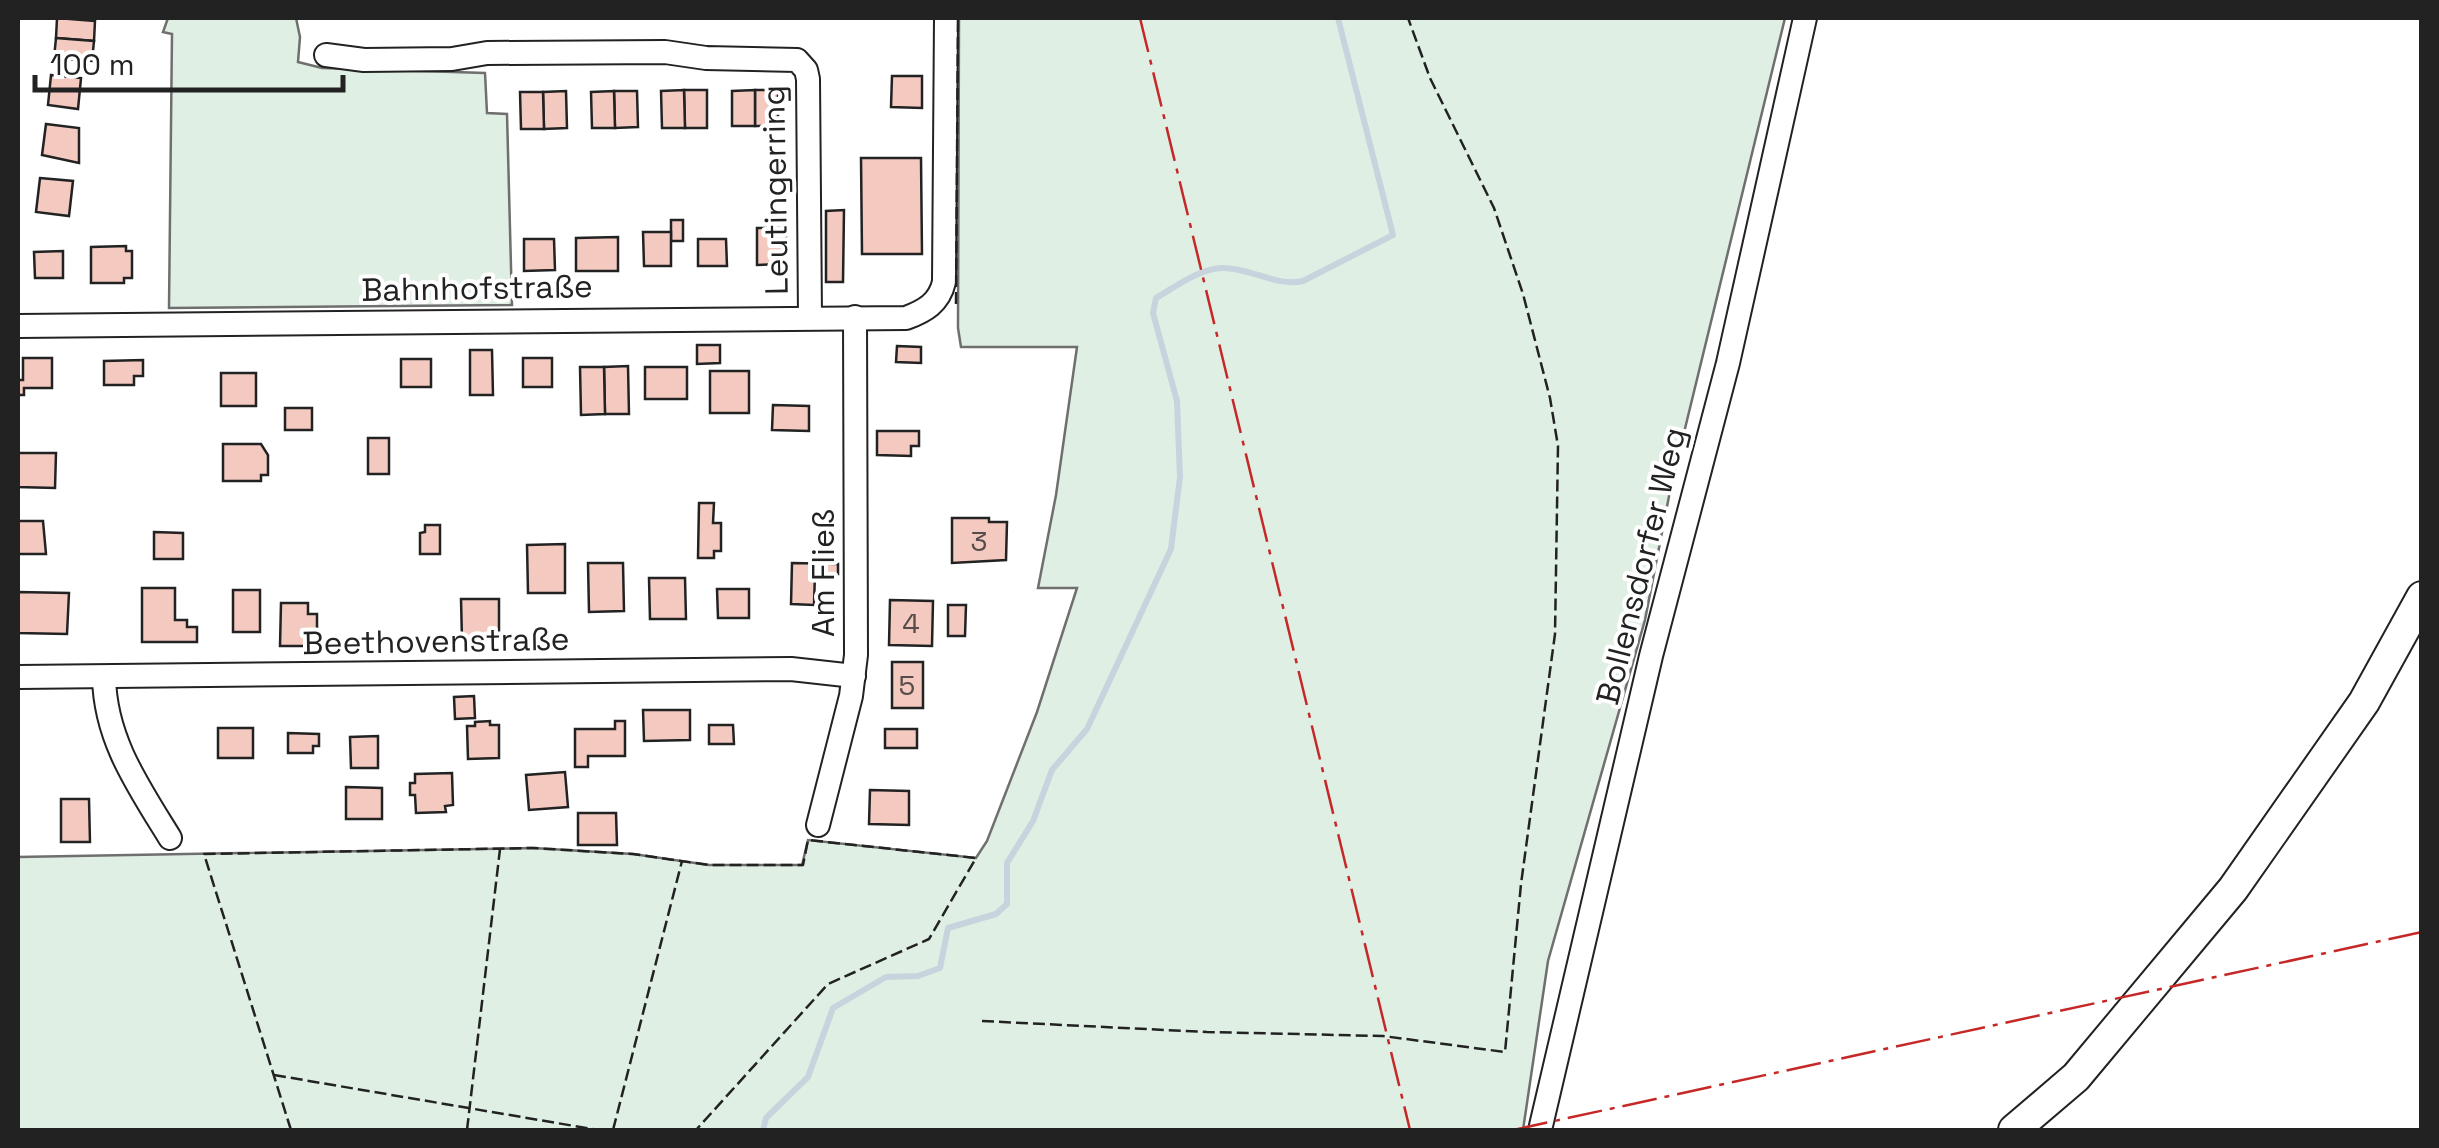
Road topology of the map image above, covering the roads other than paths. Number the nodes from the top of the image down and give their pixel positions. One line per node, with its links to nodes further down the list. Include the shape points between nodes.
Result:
1 (946, 18): 5 (street, Bahnhofstraße, via 941,294 906,318)
2 (1806, 18): 13 (street, Bollensdorfer Weg)
3 (326, 55): 4 (street, Leutingerring, via 399,60 665,52 797,60 808,79)
4 (810, 316): 5 (street, Bahnhofstraße); 6 (street, Bahnhofstraße)
5 (855, 317): 9 (street, Am Fließ)
6 (18, 326)
7 (2422, 596): 14 (main road, via 2364,702 2234,889 2076,1077)
8 (104, 676): 9 (street, Beethovenstraße, via 791,669); 10 (street, Beethovenstraße); 12 (street, via 120,752)
9 (854, 676): 11 (street, Am Fließ)
10 (18, 677)
11 (818, 825)
12 (170, 838)
13 (1540, 1130)
14 (2014, 1130)

